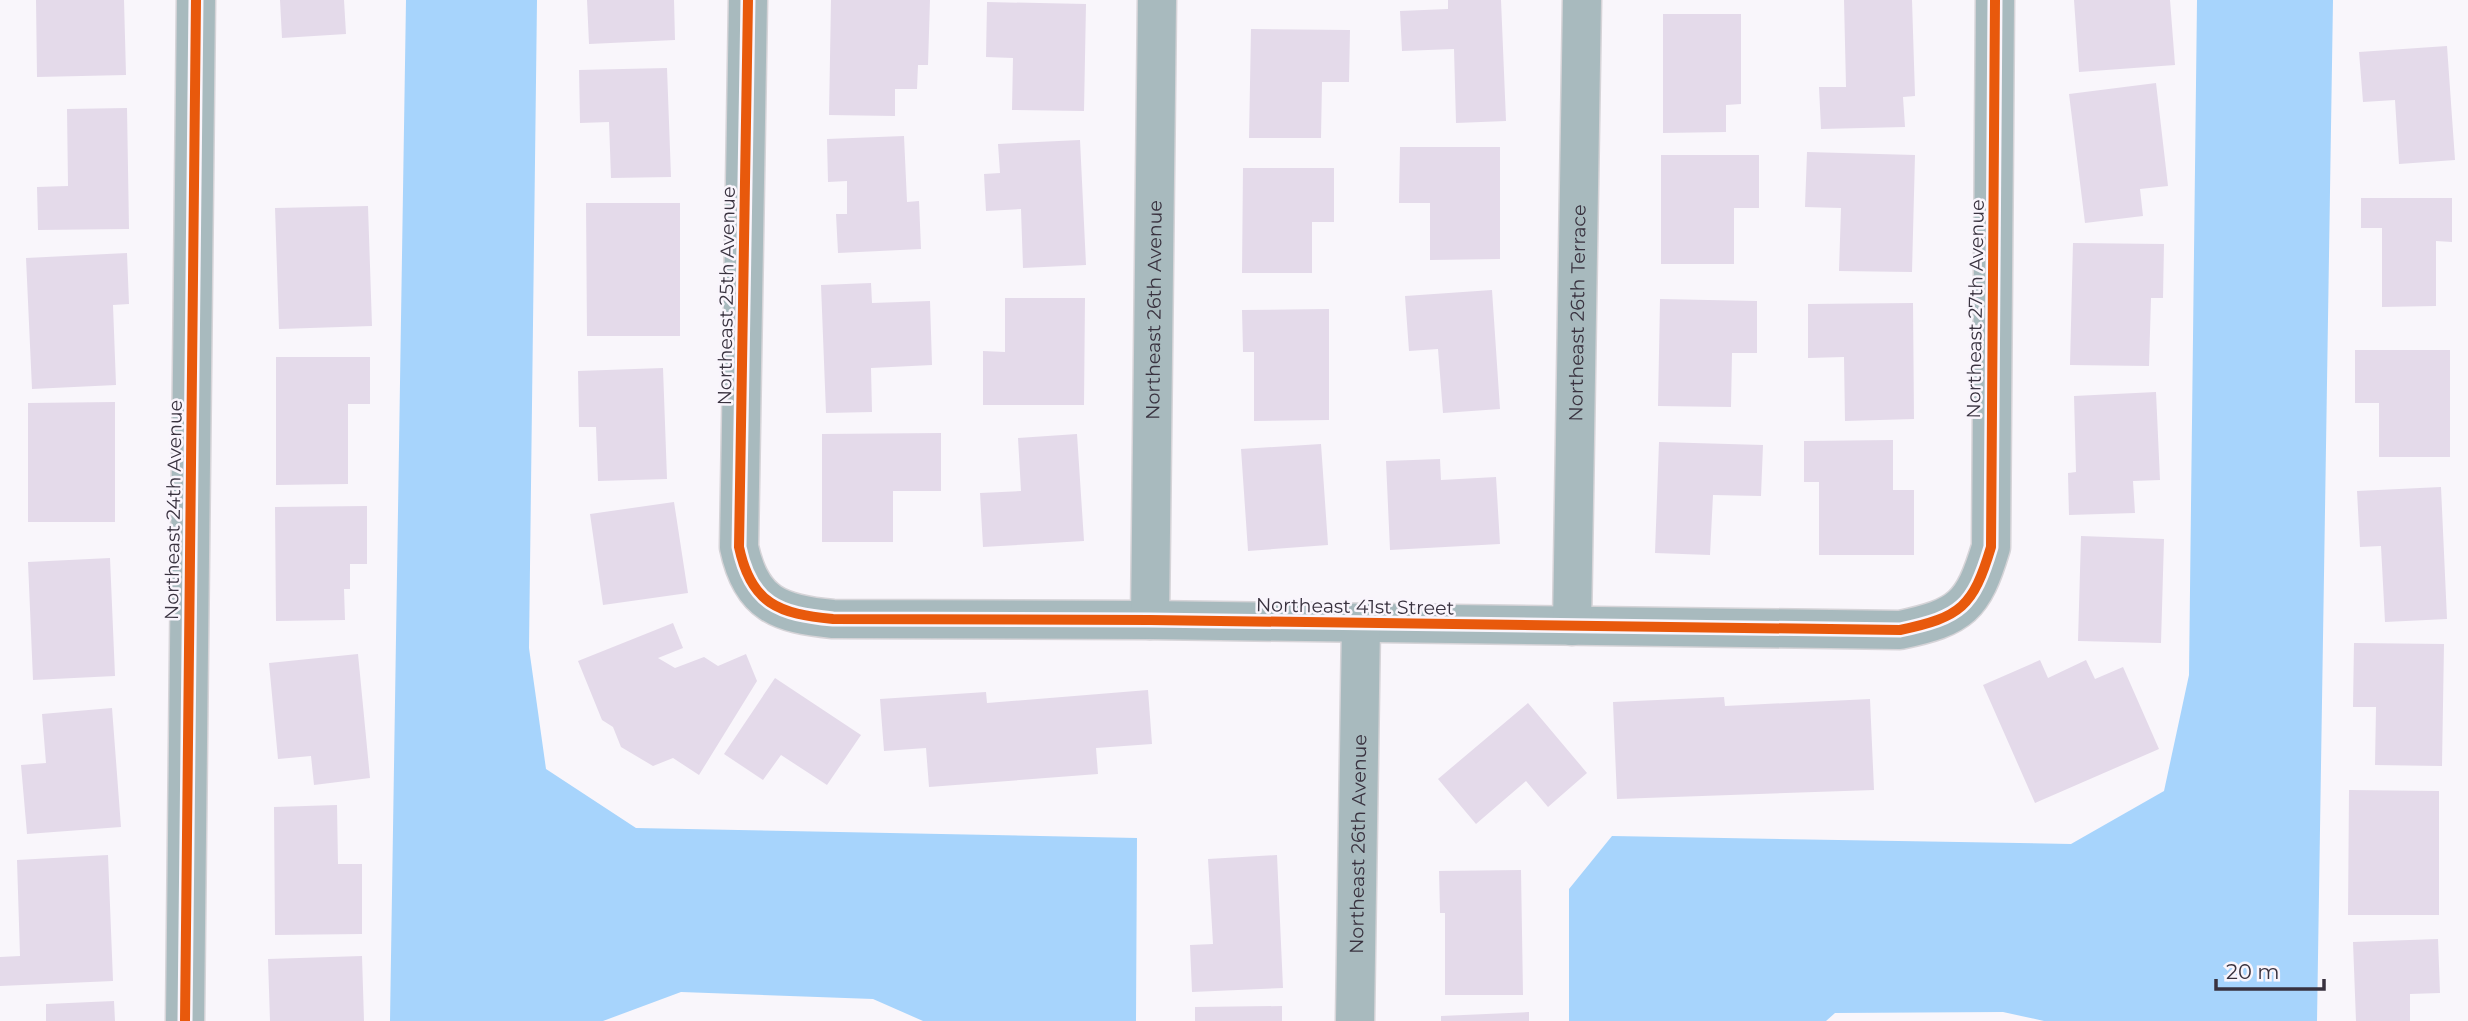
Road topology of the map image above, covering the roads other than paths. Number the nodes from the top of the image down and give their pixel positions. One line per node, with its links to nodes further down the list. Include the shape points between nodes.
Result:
1 (196, 0): 11 (street, Northeast 24th Avenue)
2 (748, 0): 6 (street, Northeast 25th Avenue, via 739,547)
3 (1157, 0): 8 (street, Northeast 26th Avenue)
4 (1582, 0): 10 (street, Northeast 26th Terrace)
5 (1996, 0): 7 (street, Northeast 27th Avenue, via 1991,547 1980,583)
6 (755, 589): 8 (street, Northeast 41st Street, via 773,604 798,615 833,619)
7 (1959, 610): 10 (street, Northeast 41st Street, via 1933,623 1900,629)
8 (1150, 620): 9 (street, Northeast 41st Street)
9 (1361, 624): 10 (street, Northeast 41st Street); 12 (street, Northeast 26th Avenue)
10 (1572, 626)
11 (185, 1021)
12 (1355, 1021)

